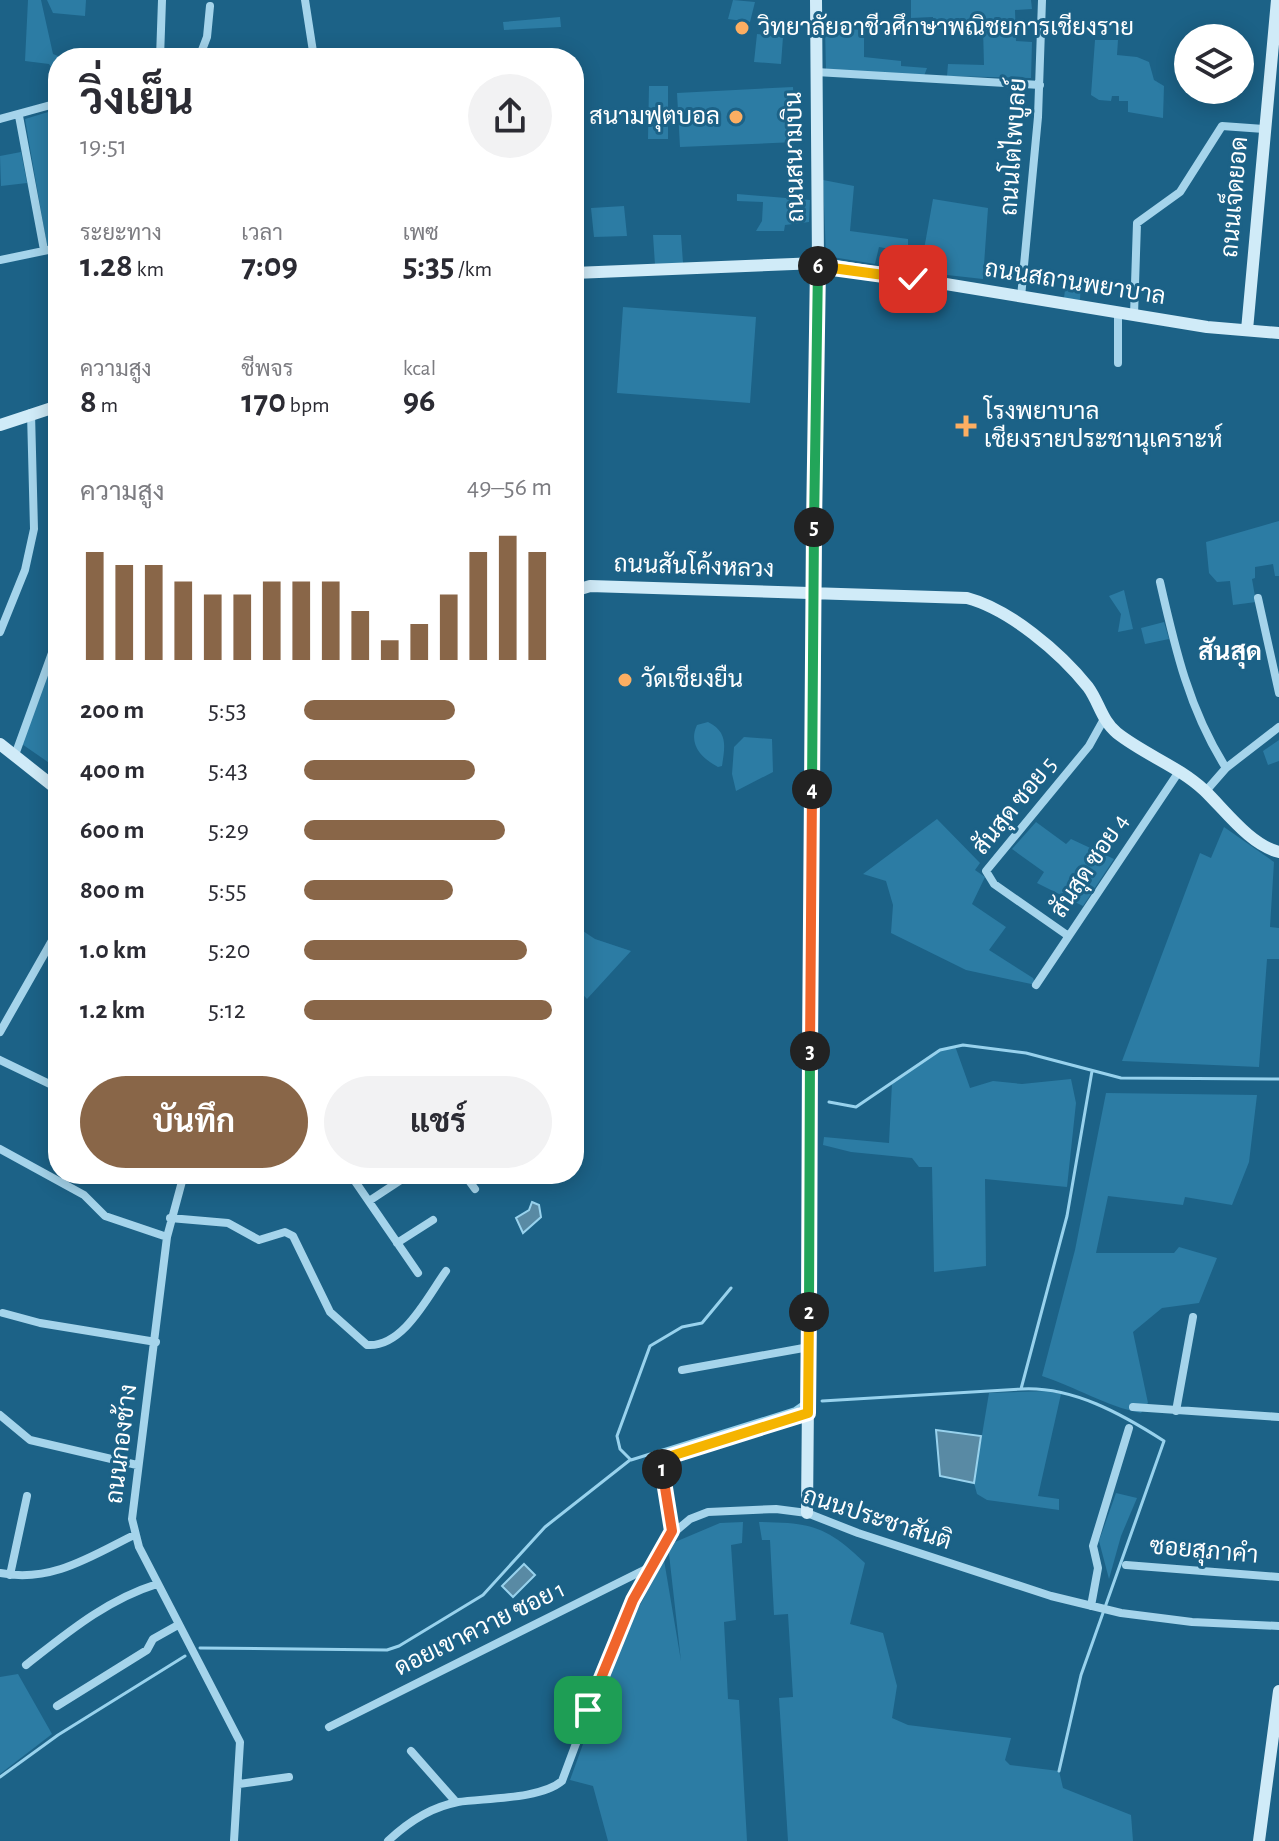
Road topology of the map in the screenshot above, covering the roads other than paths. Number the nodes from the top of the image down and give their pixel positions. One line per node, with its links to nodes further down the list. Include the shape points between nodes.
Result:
1 (162, 0): 8 (street)
2 (305, 0): 10 (street)
3 (816, 0): 11 (street, ถนนสนามบิน)
4 (1042, 0): 12 (street, ถนนโตไพบูลย์)
5 (1277, 0): 7 (street, ถนนเจ็ดยอด)
6 (210, 6): 9 (street)
7 (1277, 18): 16 (street, ถนนเจ็ดยอด)
8 (160, 48)
9 (203, 48)
10 (312, 48)
11 (816, 72): 12 (street); 20 (street, ถนนสนามบิน)
12 (1040, 85): 22 (street, ถนนโตไพบูลย์)
13 (48, 106): 14 (street)
14 (19, 116): 15 (street); 18 (street)
15 (0, 119)
16 (1264, 129): 24 (street, via 1217,130 1180,192 1137,223); 25 (street, ถนนเจ็ดยอด)
17 (48, 249): 18 (street)
18 (44, 250): 19 (street)
19 (0, 260)
20 (818, 263): 21 (street, ถนนสถานพยาบาล); 22 (street, ถนนสถานพยาบาล); 33 (street, ถนนสนามบิน)
21 (584, 273)
22 (1021, 297): 23 (street, ถนนสถานพยาบาล)
23 (1118, 313): 24 (street, ถนนสถานพยาบาล); 27 (street)
24 (1134, 315): 25 (street, ถนนสถานพยาบาล)
25 (1247, 330): 26 (street, ถนนสถานพยาบาล)
26 (1279, 333)
27 (1118, 363)
28 (48, 409): 29 (street)
29 (31, 413): 30 (street); 35 (street, via 34,529 25,570)
30 (0, 425)
31 (1160, 582): 42 (street, via 1196,713)
32 (584, 588): 33 (street, ถนนสันโค้งหลวง)
33 (814, 592): 38 (street, ถนนสันโค้งหลวง, via 967,598 989,604 1070,669); 71 (street, ถนนสนามบิน)
34 (1258, 598): 37 (street)
35 (0, 632)
36 (48, 664): 41 (street)
37 (1279, 693)
38 (1104, 719): 43 (street, via 1117,733); 47 (street, สันสุด ซอย 5, via 1089,746 986,871 994,884)
39 (1279, 727): 42 (street)
40 (0, 744): 41 (street)
41 (15, 755): 44 (street)
42 (1226, 768): 45 (street)
43 (1180, 770): 45 (street); 47 (street, สันสุด ซอย 4)
44 (48, 782)
45 (1205, 792): 46 (street, via 1254,838)
46 (1279, 852)
47 (1067, 935): 49 (street, สันสุด ซอย 4)
48 (48, 948): 50 (street)
49 (1036, 985)
50 (0, 1032)
51 (0, 1060): 52 (street)
52 (48, 1083)
53 (0, 1149): 54 (street)
54 (48, 1175)
55 (64, 1184): 64 (street, via 112,1220)
56 (181, 1184): 62 (street, ถนนกองช้าง)
57 (357, 1184): 61 (street)
58 (395, 1184): 61 (street)
59 (471, 1184): 60 (street)
60 (475, 1189)
61 (369, 1201): 65 (street)
62 (170, 1218): 64 (street, ถนนกองช้าง); 66 (street, via 228,1223 259,1240 285,1232 293,1236 330,1312 367,1345 389,1341 404,1329)
63 (433, 1220): 65 (street)
64 (167, 1237): 70 (street, ถนนกองช้าง)
65 (397, 1243): 67 (street)
66 (446, 1271)
67 (418, 1273)
68 (3, 1313): 70 (street)
69 (1193, 1317): 74 (street)
70 (156, 1342): 79 (street, ถนนกองช้าง)
71 (809, 1347): 72 (street); 75 (street, ถนนสนามบิน)
72 (682, 1370)
73 (1133, 1407): 74 (street)
74 (1176, 1411): 77 (street)
75 (808, 1413): 81 (street, ถนนสนามบิน); 82 (street, via 668,1457 661,1472)
76 (0, 1415): 79 (street, via 30,1440)
77 (1279, 1417)
78 (1129, 1428): 89 (street, via 1093,1546)
79 (137, 1465): 83 (street, ถนนกองช้าง)
80 (27, 1496): 86 (street)
81 (807, 1513): 82 (street, ถนนประชาสันติ, via 708,1512); 89 (street, ถนนประชาสันติ)
82 (672, 1531): 85 (street)
83 (134, 1535): 86 (street, via 63,1571); 88 (street, ถนนกองช้าง)
84 (1126, 1565): 87 (street, ซอยสุภาคำ)
85 (650, 1567): 96 (street, ดอยเขาควาย ซอย 1); 100 (street, via 612,1647 562,1781 548,1789)
86 (5, 1574)
87 (1279, 1577)
88 (157, 1584): 90 (street, ถนนกองช้าง); 92 (street, via 90,1616)
89 (1099, 1608): 91 (street, ถนนประชาสันติ, via 1147,1618)
90 (178, 1625): 94 (street); 99 (street, ถนนกองช้าง, via 237,1733 242,1755)
91 (1279, 1626)
92 (26, 1665)
93 (1279, 1691): 95 (street)
94 (57, 1706)
95 (1278, 1710): 103 (street)
96 (329, 1727)
97 (411, 1751): 100 (street)
98 (289, 1777): 99 (street)
99 (239, 1784): 101 (street, ถนนกองช้าง)
100 (456, 1802): 102 (street, via 407,1824)
101 (234, 1841)
102 (388, 1841)
103 (1259, 1841)

